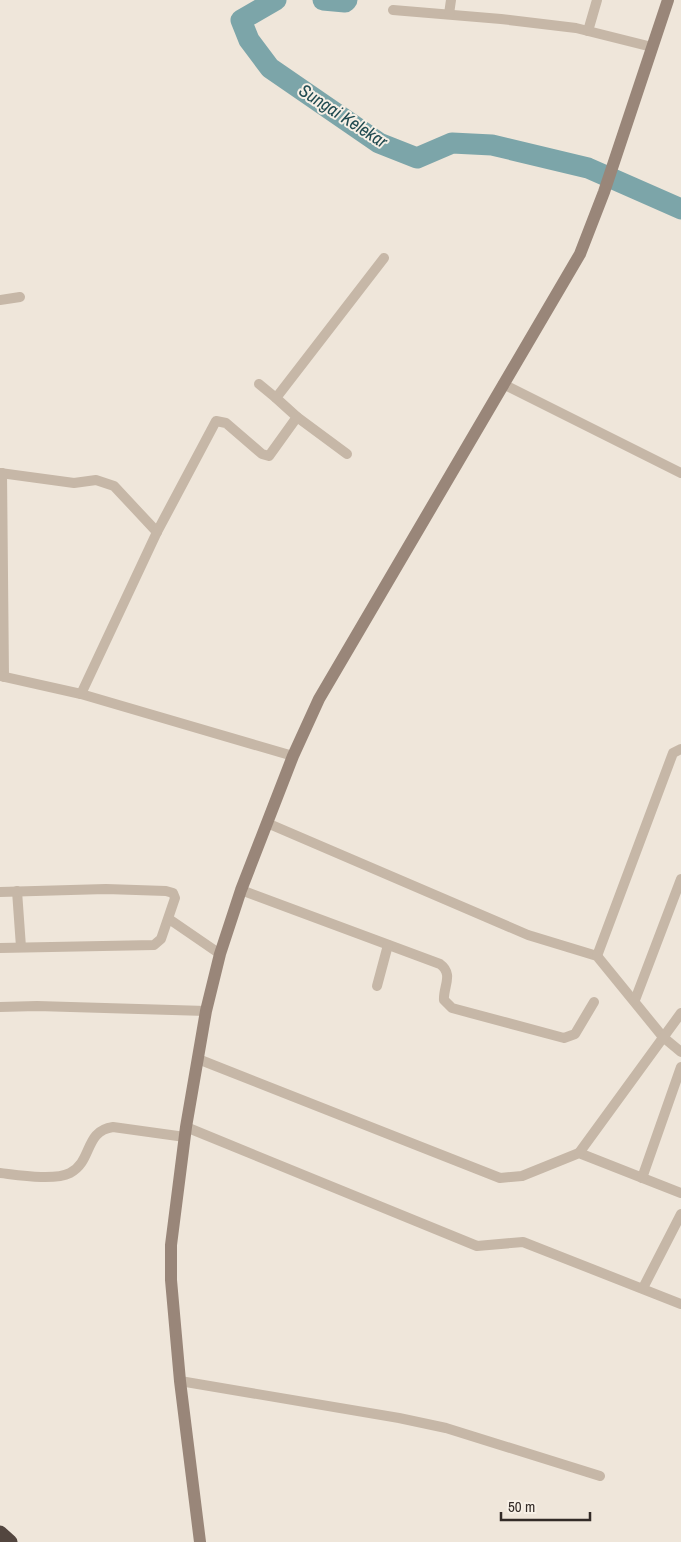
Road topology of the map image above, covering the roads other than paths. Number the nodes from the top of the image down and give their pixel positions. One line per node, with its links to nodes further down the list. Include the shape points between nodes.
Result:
1 (451, 0): 5 (street)
2 (597, 0): 6 (street)
3 (668, 0): 7 (street)
4 (393, 10): 5 (street)
5 (450, 14): 6 (street)
6 (588, 31): 7 (street)
7 (652, 47): 12 (street, via 604,192 576,260)
8 (384, 258): 13 (street)
9 (20, 297): 10 (street)
10 (0, 300)
11 (259, 384): 13 (street)
12 (503, 384): 17 (street); 22 (street, via 319,698)
13 (276, 398): 14 (street)
14 (297, 417): 15 (street); 18 (street, via 267,456 226,423 216,421)
15 (347, 454)
16 (1, 473): 18 (street, via 74,482 105,482 114,486); 19 (street)
17 (681, 473)
18 (157, 532): 20 (street)
19 (2, 676): 20 (street)
20 (81, 694): 22 (street)
21 (681, 749): 33 (street, via 673,753)
22 (293, 756): 23 (street)
23 (267, 823): 25 (street); 33 (street, via 528,935)
24 (681, 879): 35 (street)
25 (241, 890): 29 (street); 32 (street)
26 (17, 891): 27 (street); 28 (street, via 166,890 176,898); 30 (street)
27 (0, 892)
28 (169, 919): 30 (street, via 159,942 150,946); 32 (street)
29 (388, 945): 34 (street); 36 (street, via 443,966 447,976 444,1000 452,1008 564,1038 575,1034)
30 (21, 947): 31 (street)
31 (0, 948)
32 (220, 954): 38 (street)
33 (597, 956): 35 (street, via 620,987)
34 (377, 986)
35 (635, 1000): 40 (street)
36 (594, 1002)
37 (0, 1007): 38 (street)
38 (206, 1011): 42 (street)
39 (681, 1014): 40 (street)
40 (663, 1037): 41 (street); 45 (street)
41 (681, 1052)
42 (198, 1059): 44 (street); 45 (street, via 500,1178 522,1176)
43 (681, 1067): 47 (street)
44 (185, 1132): 46 (street, via 104,1128 94,1136 82,1162 70,1172 60,1176); 50 (street, via 477,1246 523,1242); 52 (street, via 171,1245 172,1314)
45 (579, 1153): 47 (street)
46 (0, 1173)
47 (642, 1178): 48 (street)
48 (681, 1193)
49 (681, 1214): 50 (street)
50 (643, 1288): 51 (street)
51 (681, 1304)
52 (180, 1381): 53 (street, via 446,1428); 56 (street)
53 (600, 1476)
54 (0, 1533): 55 (highway)
55 (10, 1542)
56 (200, 1542)

